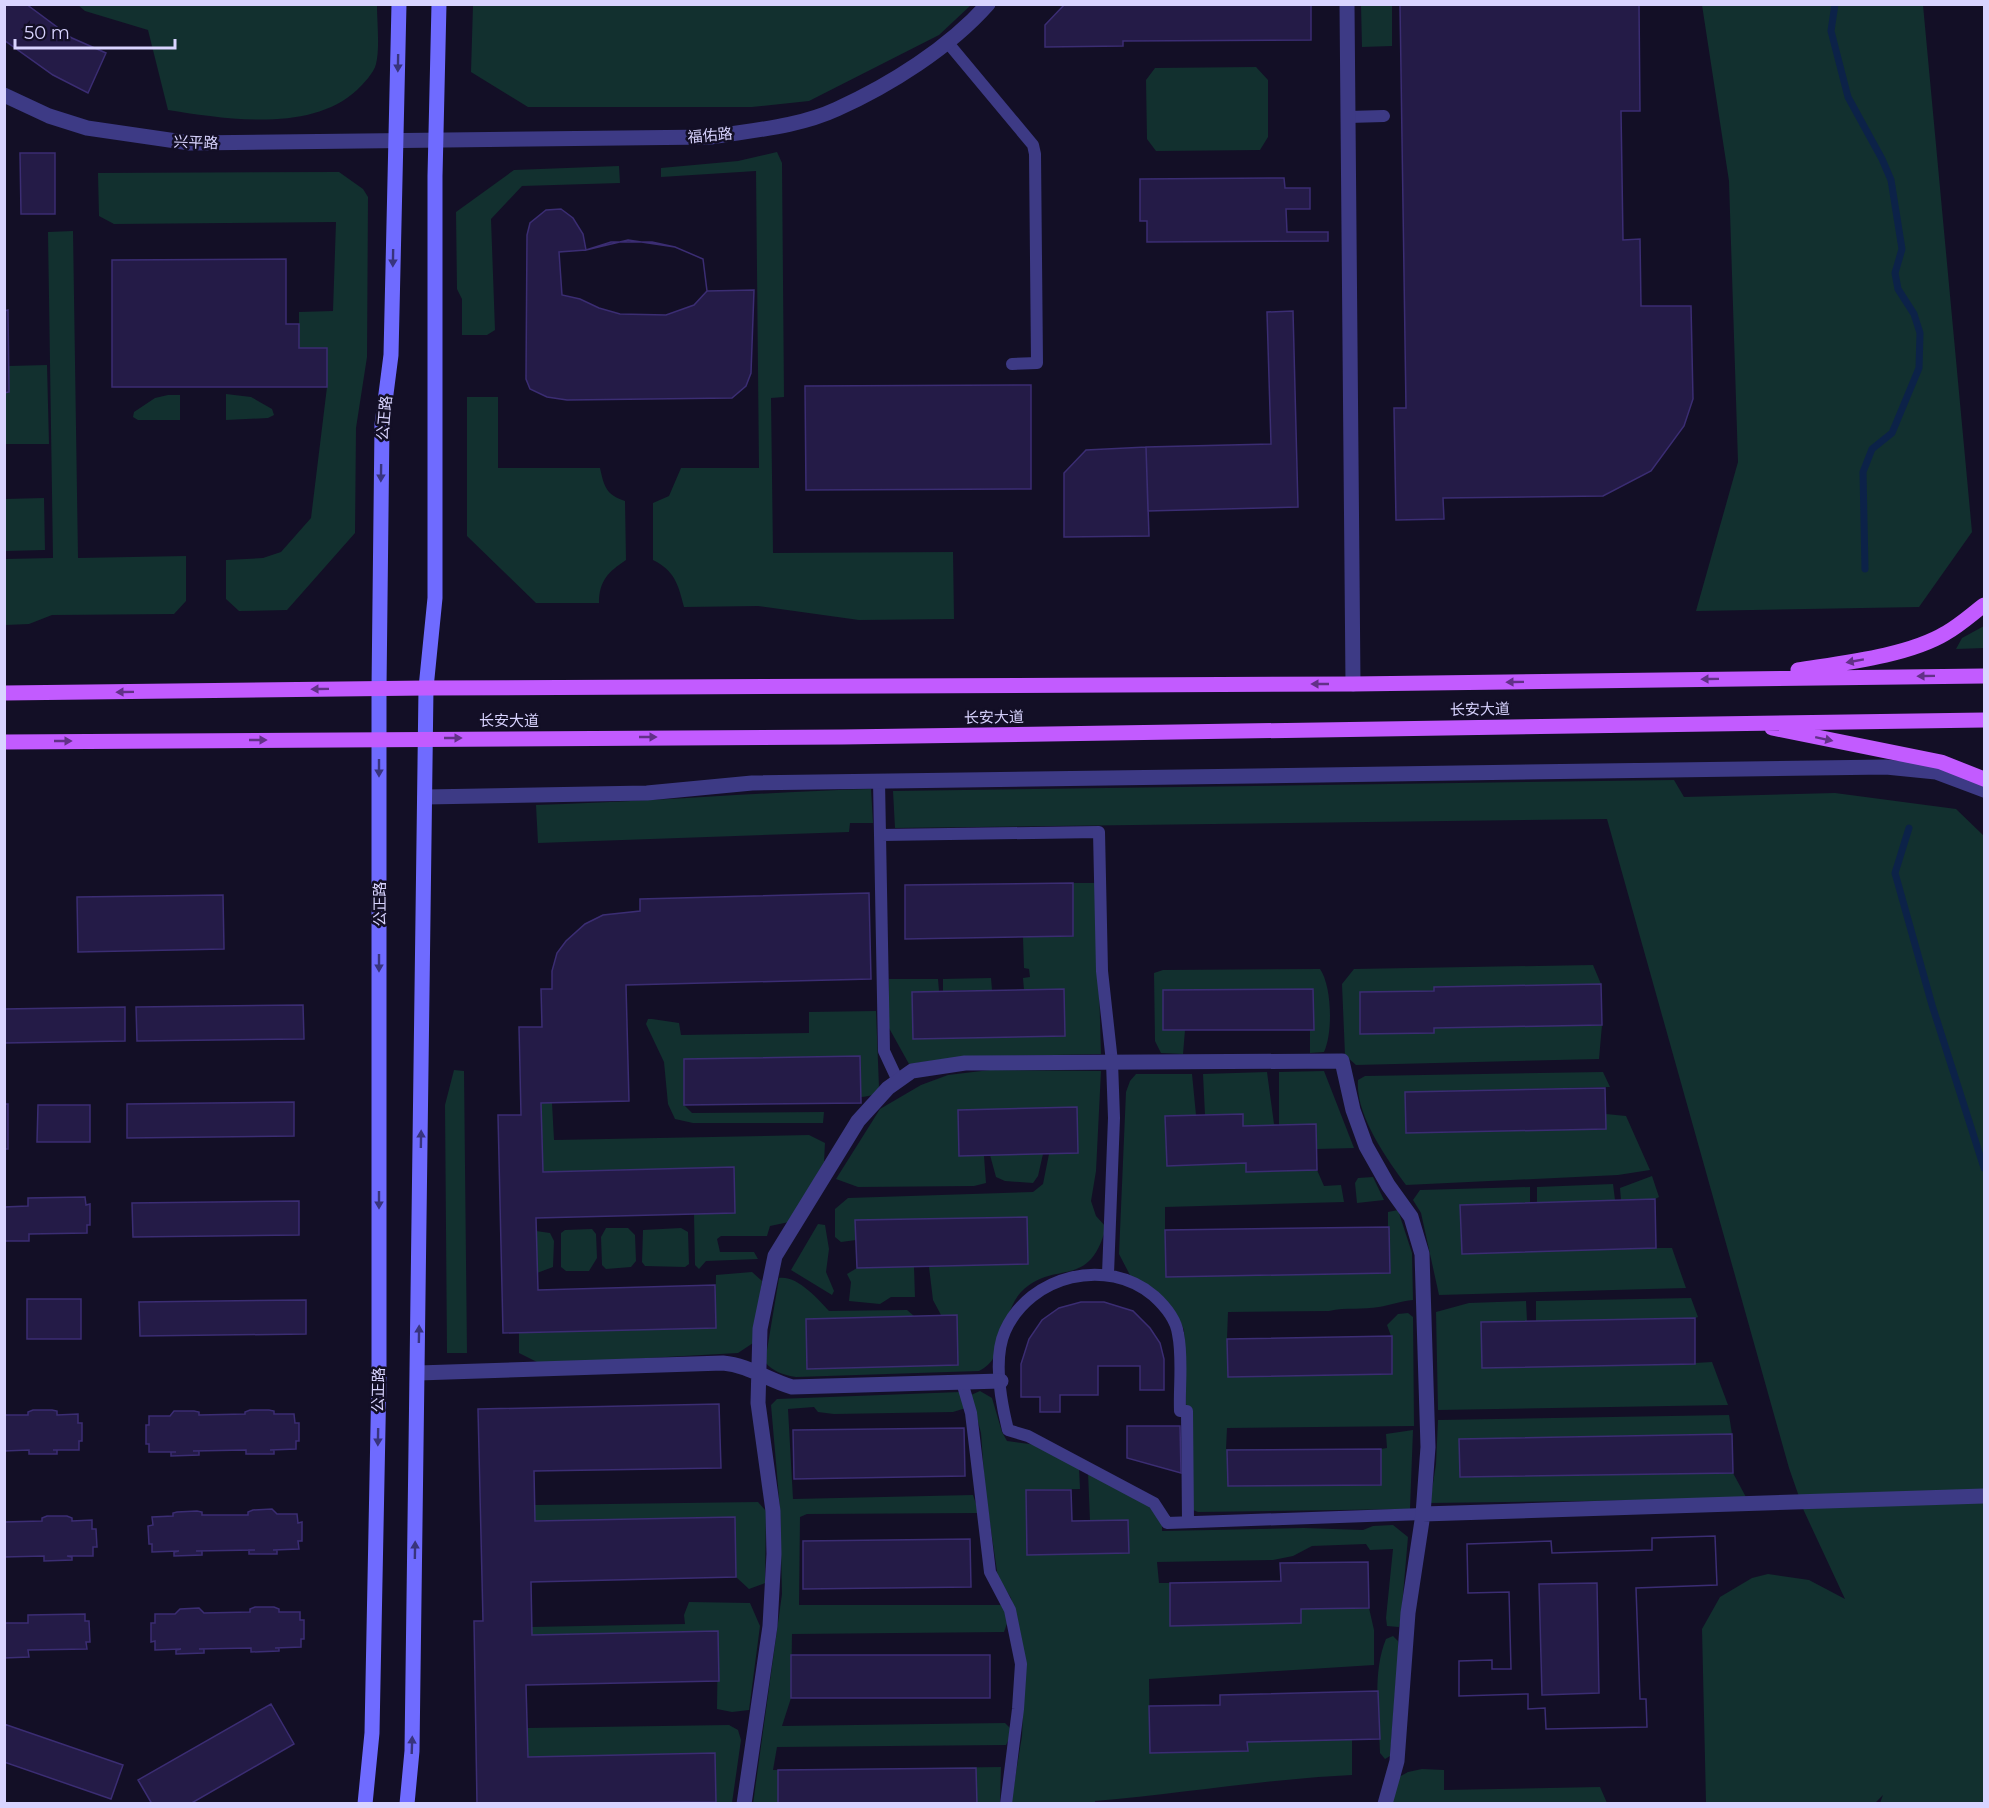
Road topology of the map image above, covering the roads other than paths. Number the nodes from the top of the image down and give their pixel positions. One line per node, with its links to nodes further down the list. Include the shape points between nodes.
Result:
1 (399, 4): 10 (main road, 公正路, one-way to 10)
2 (439, 4): 9 (main road)
3 (988, 4): 5 (street, 福佑路)
4 (1347, 4): 8 (street)
5 (948, 43): 9 (street, 福佑路, via 836,110 783,126 711,137); 11 (lane, via 1033,145 1035,154 1037,363)
6 (4, 95): 10 (street, 兴平路, via 78,125 146,138 190,143)
7 (1384, 116): 8 (lane)
8 (1348, 117): 15 (street)
9 (436, 141): 10 (street, 福佑路); 17 (main road, via 435,598)
10 (395, 142): 16 (main road, 公正路, one-way to 16, via 391,355 382,425)
11 (1012, 364)
12 (1984, 605): 14 (main road, one-way to 14, via 1945,634 1908,648 1862,660)
13 (1984, 676): 14 (main road, 长安大道, one-way to 14)
14 (1742, 679): 15 (main road, 长安大道, one-way to 15)
15 (1353, 684): 17 (main road, 长安大道, one-way to 17)
16 (379, 688): 17 (main road, 长安大道); 18 (main road, 长安大道, one-way to 18); 21 (main road, 公正路)
17 (426, 688): 22 (main road)
18 (4, 693)
19 (1984, 720): 20 (main road, 长安大道)
20 (1746, 722): 22 (main road, 长安大道, one-way to 20, via 842,737); 24 (main road, one-way to 24, via 1941,762)
21 (379, 738): 22 (main road, 长安大道); 23 (main road, 长安大道, one-way to 21); 39 (main road, 公正路, one-way to 39, via 379,1388 372,1733)
22 (426, 738): 27 (main road)
23 (4, 742)
24 (1984, 779)
25 (879, 781): 26 (street, via 1886,767 1936,772); 27 (street, via 752,783 647,793); 28 (lane)
26 (1984, 790)
27 (425, 797): 32 (main road, one-way to 27)
28 (881, 835): 29 (lane, via 1099,832 1102,971); 30 (lane, via 885,1051)
29 (1112, 1062): 30 (street, via 965,1063 912,1071); 31 (lane, via 1114,1118); 37 (street, via 1342,1061 1366,1146 1411,1217 1422,1254 1428,1447)
30 (898, 1081): 33 (street, via 858,1121 775,1256 760,1329)
31 (1108, 1274): 34 (lane, via 1059,1280 1036,1292 1018,1308 1004,1332 999,1354); 38 (lane, via 1146,1289 1161,1303 1178,1333 1180,1411 1187,1411)
32 (418, 1373): 33 (street, via 723,1363 740,1365); 40 (main road, one-way to 32, via 412,1751)
33 (759, 1374): 35 (street, via 792,1387); 41 (street, via 758,1403 773,1511 774,1554 770,1626)
34 (1001, 1381): 35 (street); 38 (lane, via 1008,1430 1028,1436 1154,1503 1167,1523)
35 (962, 1382): 42 (lane, via 971,1413 990,1572 1010,1610 1021,1664)
36 (1984, 1496): 37 (street)
37 (1423, 1514): 38 (lane); 43 (street, via 1408,1613 1397,1761)
38 (1188, 1522)
39 (365, 1803)
40 (407, 1803)
41 (744, 1803)
42 (1006, 1803)
43 (1385, 1803)

